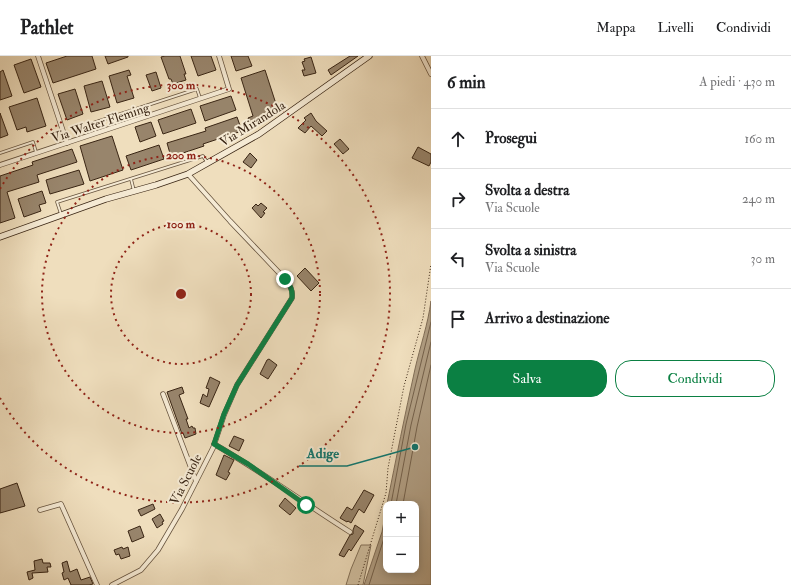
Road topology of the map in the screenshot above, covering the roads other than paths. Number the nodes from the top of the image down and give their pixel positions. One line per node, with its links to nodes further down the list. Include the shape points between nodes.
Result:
1 (38, 56): 10 (street)
2 (219, 56): 6 (street, Via Walter Fleming, via 230,89)
3 (369, 56): 13 (street, Via Mirandola, via 259,134)
4 (422, 56): 5 (street)
5 (431, 74)
6 (200, 99): 7 (lane, via 197,89); 8 (street, Via Walter Fleming)
7 (145, 106): 8 (lane); 9 (lane, via 93,123)
8 (149, 116): 9 (street, Via Walter Fleming)
9 (96, 134): 10 (street, Via Walter Fleming)
10 (67, 143): 12 (street, Via Walter Fleming)
11 (0, 153): 12 (lane, via 33,142)
12 (36, 153): 14 (street, Via Walter Fleming)
13 (207, 163): 15 (street, Via Mirandola); 16 (lane, via 203,156)
14 (0, 165)
15 (188, 174): 17 (street, Via Mirandola); 21 (street, Via Scuole, via 285,279 292,292 292,298 237,385)
16 (131, 179): 17 (lane); 18 (lane, via 57,202)
17 (134, 191): 18 (street, Via Mirandola)
18 (61, 215): 19 (street, Via Mirandola)
19 (0, 237)
20 (164, 394): 22 (street)
21 (214, 444): 22 (street, Via Scuole); 24 (street)
22 (196, 481): 26 (street, Via Scuole, via 158,550 141,570)
23 (40, 510): 25 (street, via 61,504)
24 (350, 532)
25 (97, 585)
26 (112, 585)

